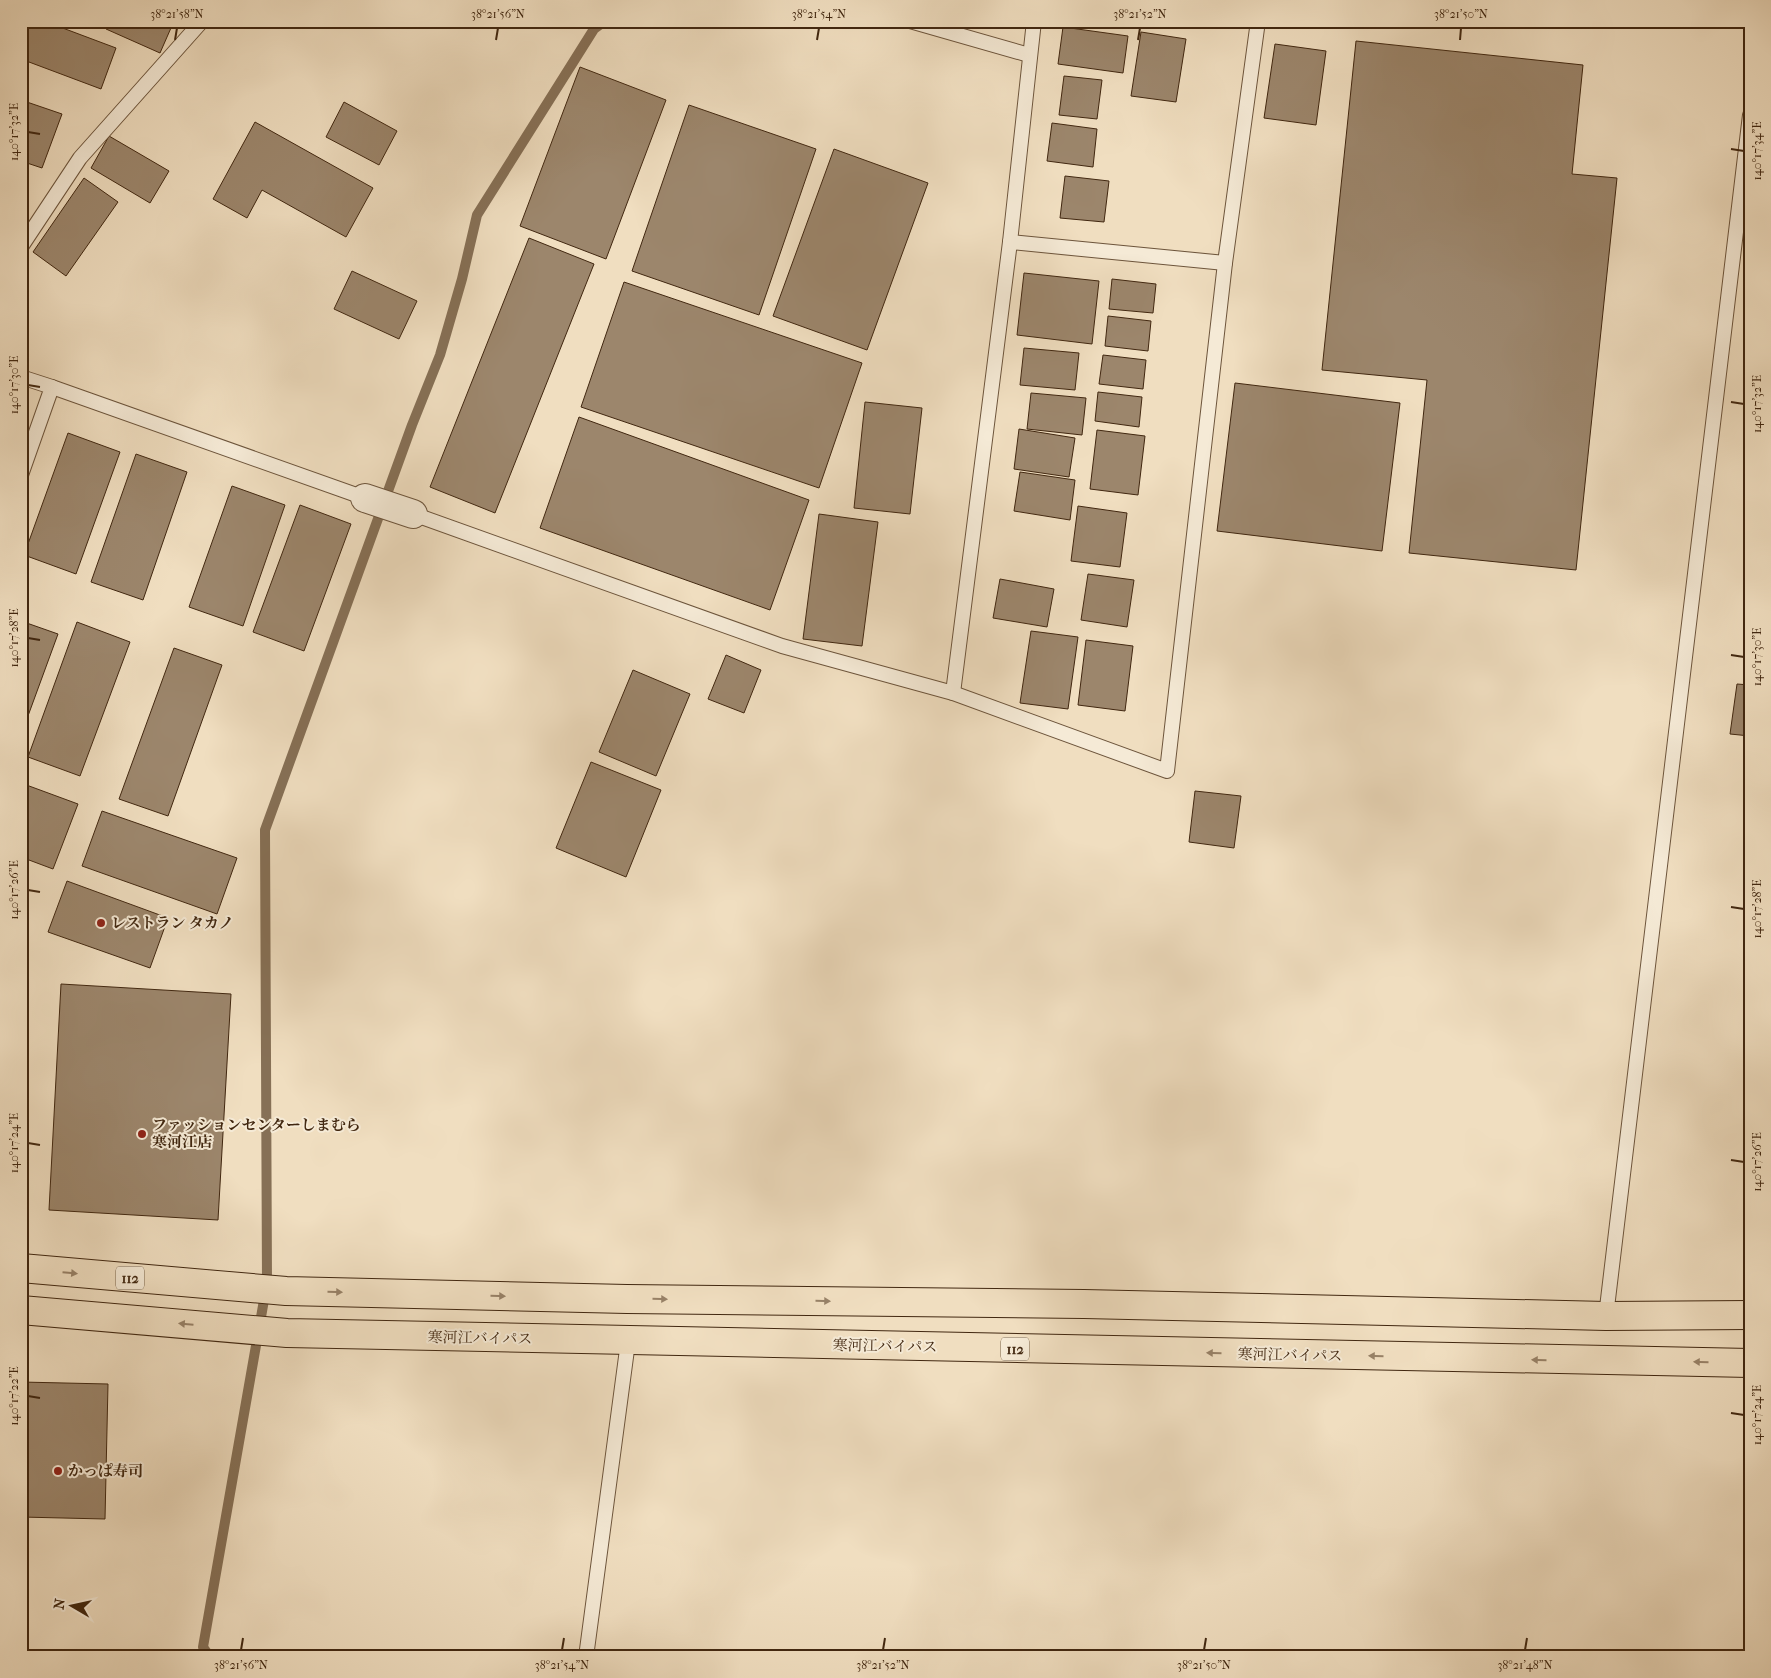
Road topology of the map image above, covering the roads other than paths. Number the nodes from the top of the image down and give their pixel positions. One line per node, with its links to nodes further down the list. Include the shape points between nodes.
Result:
1 (202, 21): 8 (lane, via 80,158)
2 (910, 21): 5 (lane)
3 (1034, 21): 5 (lane)
4 (1258, 21): 9 (lane)
5 (1029, 55): 7 (lane)
6 (1750, 115): 19 (lane)
7 (1010, 242): 9 (lane); 15 (lane)
8 (21, 247)
9 (1225, 263): 15 (lane, via 1167,771)
10 (21, 377): 11 (lane)
11 (52, 387): 12 (lane); 13 (lane)
12 (21, 475)
13 (365, 498): 14 (street)
14 (413, 514): 15 (lane, via 782,646)
15 (953, 693)
16 (21, 1268): 19 (highway, 112, one-way to 19, via 286,1291)
17 (21, 1310): 20 (highway, 寒河江バイパス / 112, one-way to 17, via 281,1332)
18 (1750, 1315): 19 (highway, 112)
19 (1606, 1316)
20 (628, 1342): 21 (highway, 寒河江バイパス / 112, one-way to 20); 22 (lane)
21 (1750, 1363)
22 (586, 1657)

